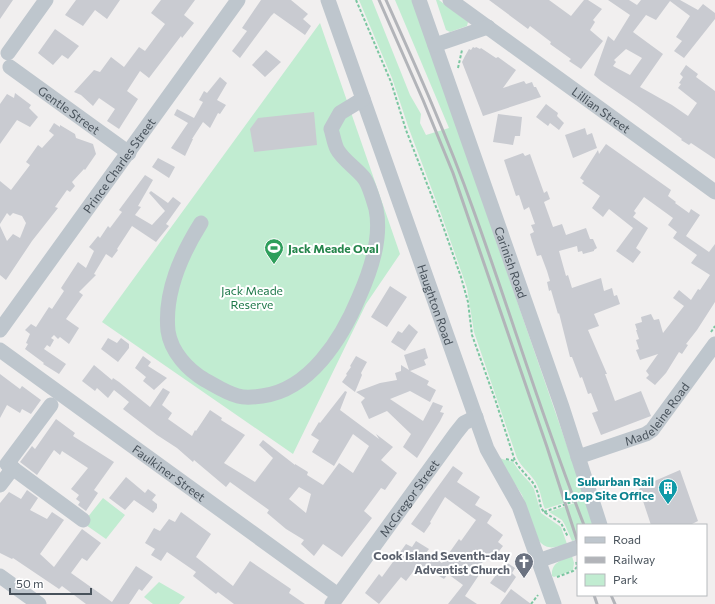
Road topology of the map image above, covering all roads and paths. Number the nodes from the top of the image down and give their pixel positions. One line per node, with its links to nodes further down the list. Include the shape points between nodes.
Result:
1 (46, 0): 9 (street)
2 (238, 0): 11 (street, Prince Charles Street)
3 (328, 0): 10 (street, Haughton Road)
4 (356, 0): 24 (path, via 391,82 406,130 461,277 468,302 472,335 513,456 534,484)
5 (419, 0): 8 (street, Carinish Road)
6 (450, 0): 7 (street, Lillian Street)
7 (488, 27): 8 (street); 12 (street, Lillian Street)
8 (435, 45): 20 (street, Carinish Road)
9 (4, 61): 11 (street, Gentle Street)
10 (364, 100): 13 (street, via 340,113 331,129 338,150 365,179 376,209 378,239 365,283 351,316 317,367 288,388 270,395 239,396 199,376 184,363 174,348 168,332 170,294 187,245); 19 (street, Haughton Road)
11 (129, 153): 15 (street, Prince Charles Street)
12 (715, 192)
13 (201, 223)
14 (715, 326): 16 (path)
15 (0, 330)
16 (713, 338): 20 (street, Madeleine Road, via 652,430)
17 (0, 350): 32 (street, Faulkiner Street)
18 (50, 405): 21 (street, via 7,464)
19 (476, 417): 28 (street, Haughton Road, via 490,455 517,502); 32 (street, McGregor Street, via 464,423 456,433)
20 (578, 457): 23 (street, Carinish Road)
21 (13, 468): 22 (street); 25 (street)
22 (0, 485)
23 (590, 496): 24 (path); 26 (street, Carinish Road)
24 (544, 512): 27 (path, via 561,523)
25 (83, 520)
26 (600, 524)
27 (574, 548): 28 (street); 30 (path, via 576,569)
28 (538, 561): 35 (street, Haughton Road)
29 (0, 576): 33 (street)
30 (555, 578)
31 (538, 594): 34 (path)
32 (335, 599)
33 (35, 603)
34 (531, 604)
35 (554, 604)

